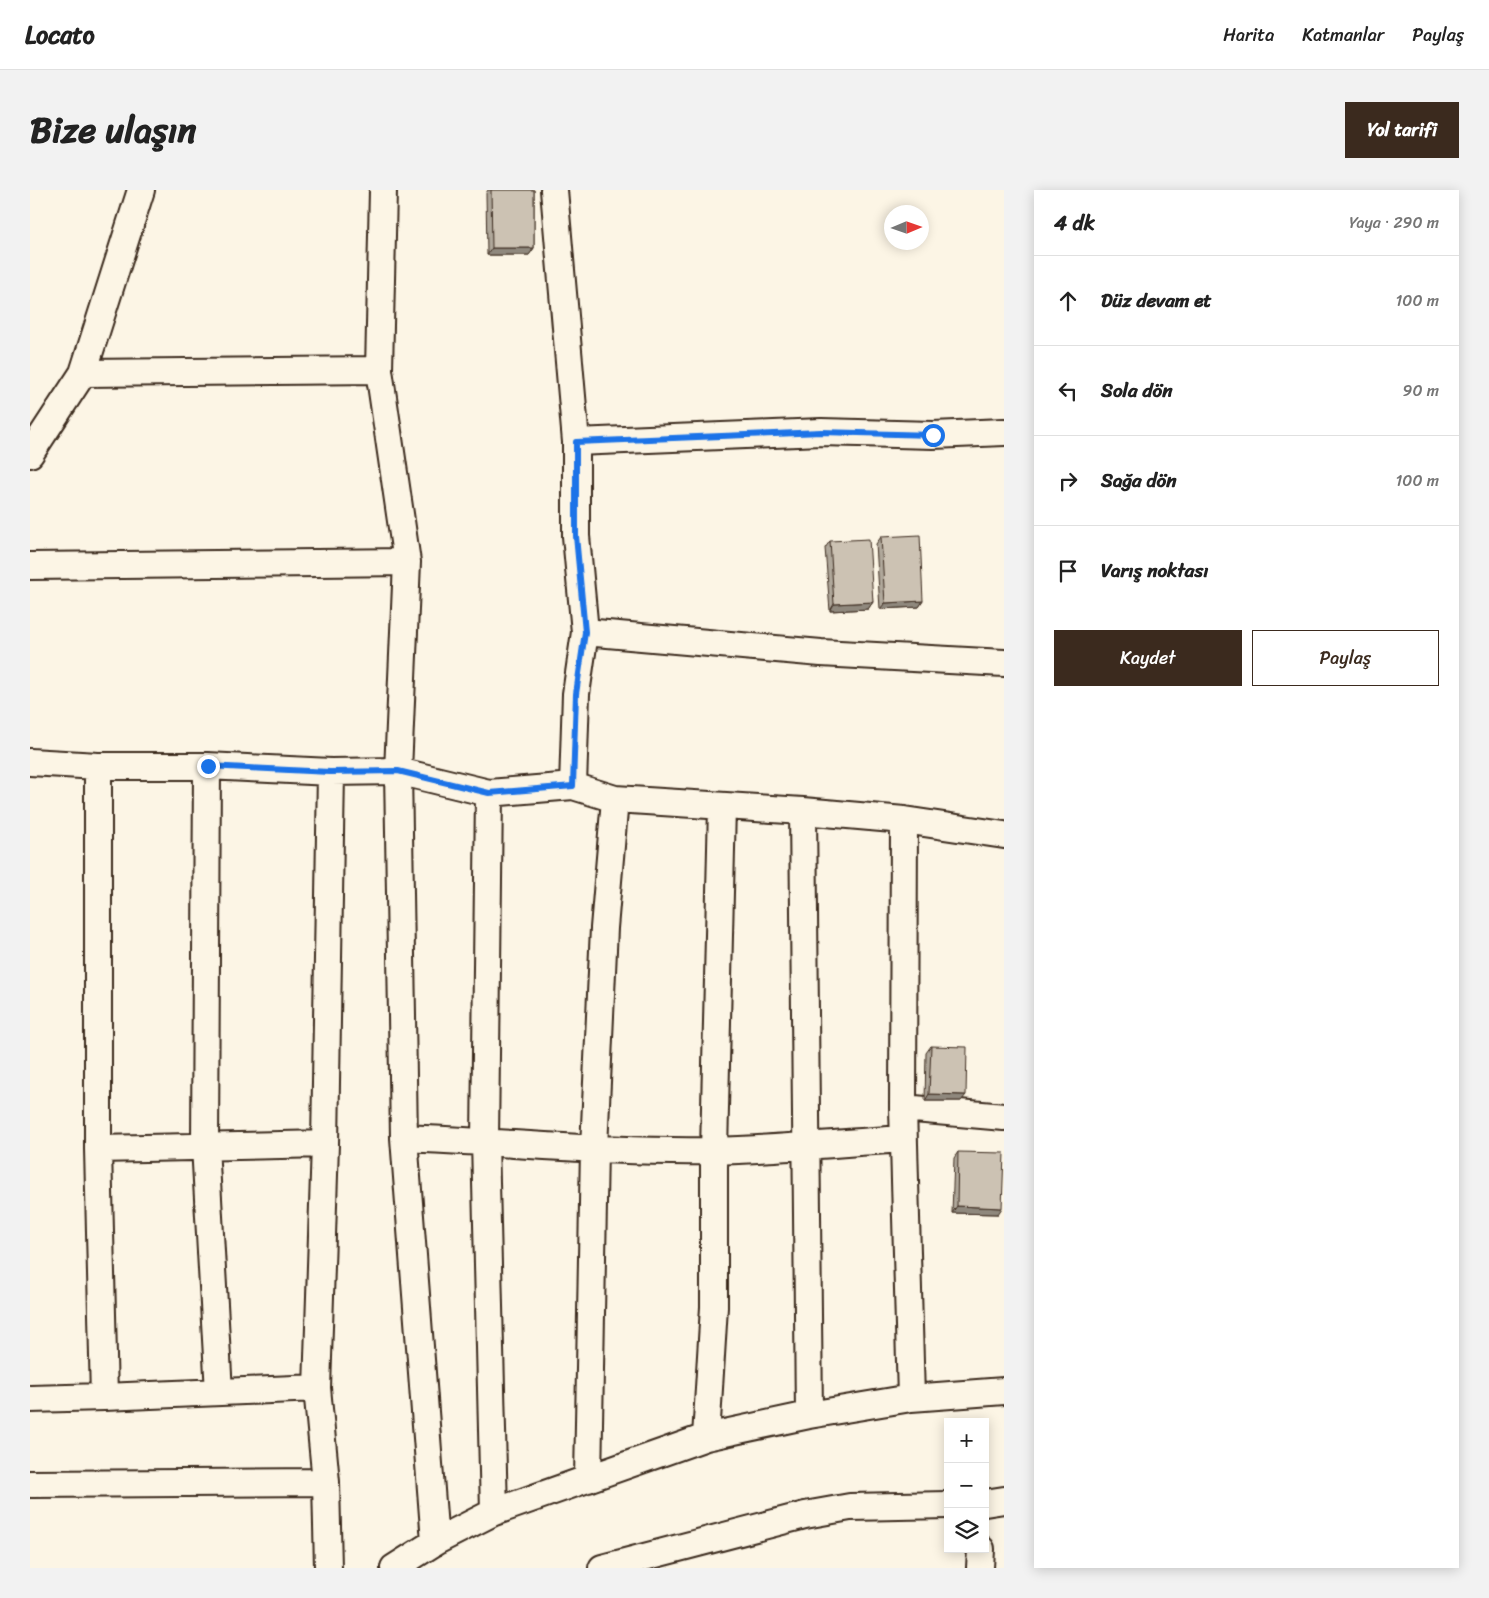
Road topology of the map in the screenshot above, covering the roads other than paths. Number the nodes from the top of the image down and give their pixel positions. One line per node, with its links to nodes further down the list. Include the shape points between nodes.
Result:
1 (141, 190): 5 (street)
2 (383, 190): 4 (street)
3 (554, 190): 7 (street)
4 (379, 370): 5 (street); 9 (street)
5 (83, 373): 8 (street)
6 (1004, 432): 7 (street, via 933,435 821,432)
7 (576, 442): 11 (street, via 576,536)
8 (30, 454)
9 (407, 562): 10 (street); 16 (street)
10 (30, 566)
11 (585, 632): 12 (street, via 821,653); 18 (street, via 576,694)
12 (1004, 662)
13 (30, 762): 14 (street)
14 (98, 766): 15 (street); 34 (street)
15 (208, 766): 17 (street); 32 (street)
16 (398, 771): 17 (street); 19 (street); 27 (street)
17 (330, 772): 30 (street)
18 (573, 786): 19 (street); 20 (street)
19 (489, 793): 29 (street)
20 (615, 799): 21 (street); 33 (street, via 604,928)
21 (722, 806): 22 (street); 35 (street)
22 (803, 811): 23 (street); 31 (street)
23 (904, 820): 24 (street); 25 (street)
24 (1004, 835)
25 (903, 1108): 26 (street); 28 (street)
26 (1004, 1117)
27 (404, 1138): 29 (street); 51 (street)
28 (903, 1139): 31 (street); 40 (street)
29 (485, 1141): 33 (street); 50 (street)
30 (325, 1144): 32 (street); 36 (street)
31 (805, 1145): 35 (street); 42 (street)
32 (205, 1146): 34 (street); 38 (street)
33 (594, 1148): 35 (street); 44 (street)
34 (98, 1149): 39 (street)
35 (714, 1150): 43 (street, via 714,1307)
36 (317, 1388): 38 (street); 45 (street)
37 (1004, 1391): 40 (street)
38 (219, 1392): 39 (street)
39 (104, 1398): 41 (street)
40 (911, 1398): 42 (street)
41 (30, 1399)
42 (809, 1415): 43 (street)
43 (706, 1437): 44 (street)
44 (588, 1479): 50 (street)
45 (326, 1482): 46 (street); 53 (street)
46 (30, 1484)
47 (1004, 1500): 48 (street)
48 (989, 1502)
49 (944, 1505): 55 (street, via 850,1507 814,1513)
50 (494, 1512): 51 (street)
51 (435, 1542): 54 (street)
52 (981, 1553): 56 (street)
53 (328, 1568)
54 (394, 1568)
55 (602, 1568)
56 (980, 1568)

